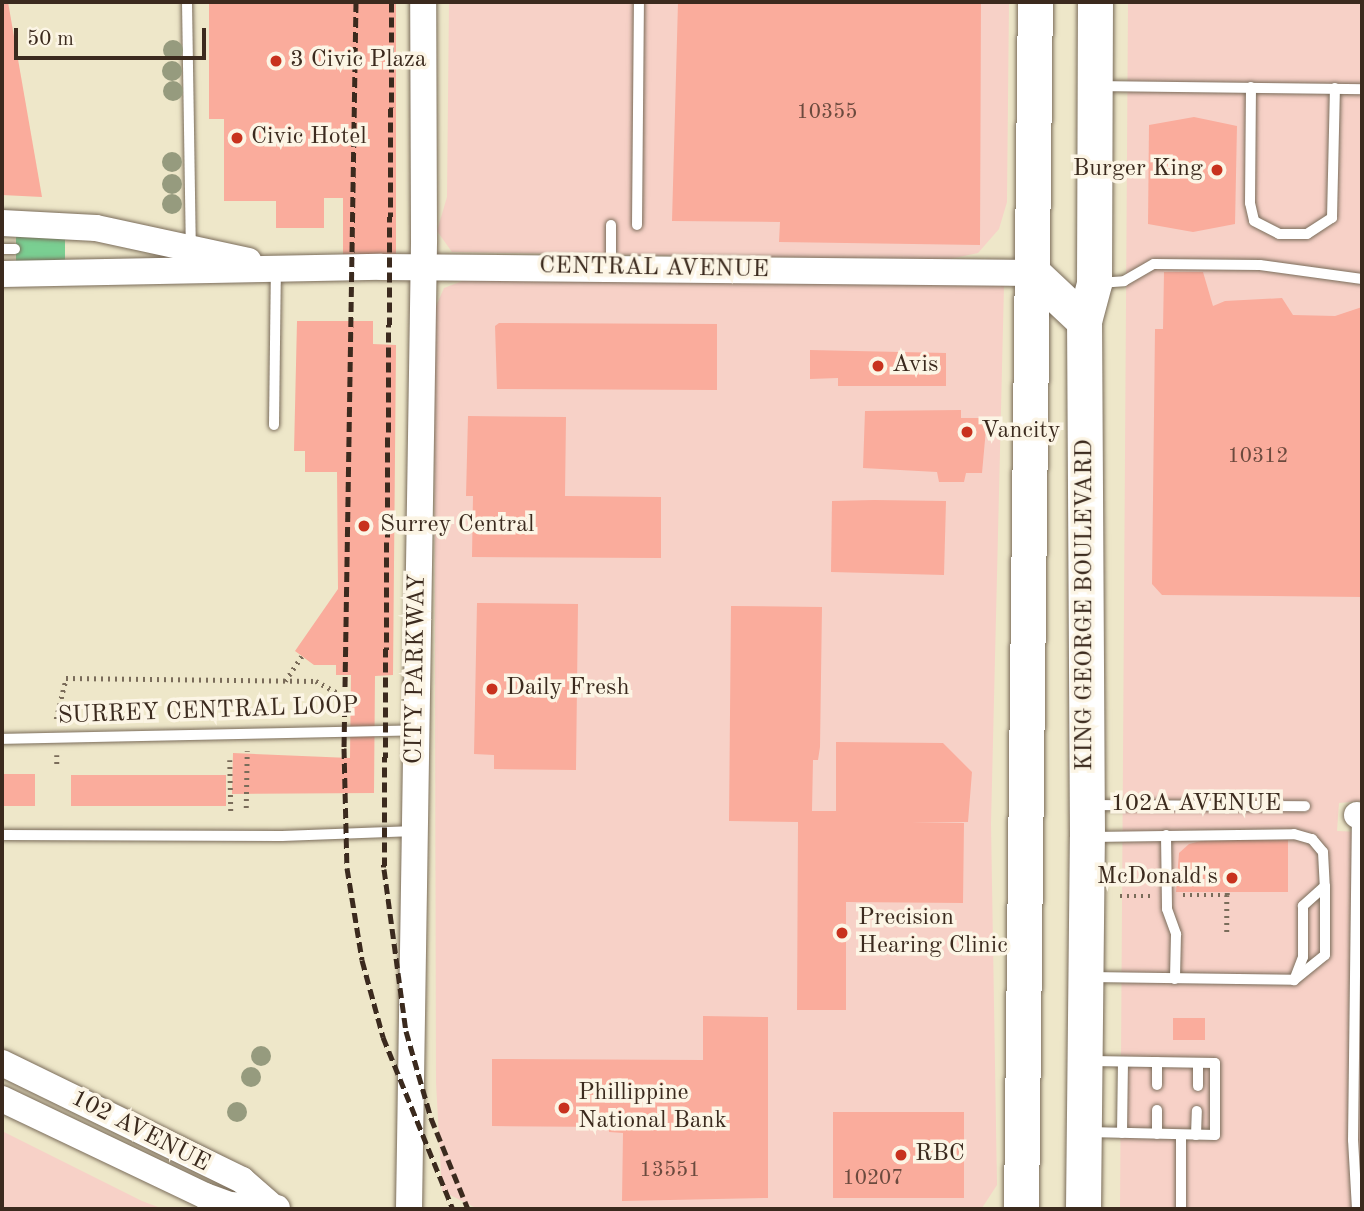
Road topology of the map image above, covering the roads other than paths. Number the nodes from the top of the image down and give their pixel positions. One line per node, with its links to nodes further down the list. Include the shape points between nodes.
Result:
1 (187, 2): 15 (lane)
2 (423, 2): 17 (street, CITY PARKWAY)
3 (639, 2): 12 (lane)
4 (1096, 2): 6 (main road, KING GEORGE BOULEVARD)
5 (1031, 5): 19 (main road)
6 (1095, 86): 7 (lane); 22 (main road, KING GEORGE BOULEVARD)
7 (1251, 87): 8 (lane); 8 (lane, via 1254,220 1279,234 1307,234 1332,218)
8 (1335, 88): 9 (lane)
9 (1362, 89)
10 (2, 223): 15 (street, CENTRAL AVENUE, via 85,226)
11 (611, 225): 18 (lane)
12 (637, 225)
13 (2, 249): 14 (lane)
14 (15, 249)
15 (191, 260): 16 (street, CENTRAL AVENUE); 20 (street, CENTRAL AVENUE)
16 (276, 268): 17 (street, CENTRAL AVENUE); 24 (lane)
17 (423, 268): 18 (street, CENTRAL AVENUE); 25 (street, CITY PARKWAY)
18 (611, 268): 19 (street, CENTRAL AVENUE)
19 (1033, 273): 23 (main road); 54 (main road)
20 (2, 274)
21 (1362, 279): 22 (lane, via 1261,265 1154,264 1124,281)
22 (1094, 283): 23 (main road, KING GEORGE BOULEVARD)
23 (1084, 321): 29 (main road, KING GEORGE BOULEVARD)
24 (274, 425)
25 (416, 730): 26 (lane, SURREY CENTRAL LOOP); 30 (street, CITY PARKWAY)
26 (2, 739)
27 (1305, 806): 29 (lane, 102A AVENUE)
28 (1360, 812): 57 (lane, via 1353,1140)
29 (1087, 821): 32 (lane); 34 (main road, KING GEORGE BOULEVARD)
30 (415, 831): 31 (lane, via 282,836); 53 (street, CITY PARKWAY)
31 (2, 835)
32 (1166, 835): 33 (lane, via 1303,835 1323,852); 35 (lane, via 1167,909 1176,933)
33 (1325, 886): 36 (lane, via 1303,906 1303,957); 36 (lane, via 1325,955)
34 (1086, 977): 35 (lane); 37 (main road, KING GEORGE BOULEVARD)
35 (1175, 979): 36 (lane)
36 (1294, 980)
37 (1086, 1061): 38 (lane); 47 (main road, KING GEORGE BOULEVARD)
38 (1123, 1062): 39 (lane); 48 (lane)
39 (1157, 1062): 41 (lane); 42 (lane)
40 (2, 1063): 52 (street, 102 AVENUE, via 242,1180)
41 (1198, 1063): 43 (lane); 51 (lane, via 1215,1063 1215,1135)
42 (1157, 1085)
43 (1198, 1086)
44 (2, 1099): 52 (street, 102 AVENUE, via 205,1196 230,1205)
45 (1157, 1110): 49 (lane)
46 (1197, 1111): 51 (lane)
47 (1085, 1132): 48 (lane); 55 (main road, KING GEORGE BOULEVARD)
48 (1122, 1133): 49 (lane)
49 (1157, 1135): 50 (lane)
50 (1181, 1135): 51 (lane); 56 (lane)
51 (1196, 1135)
52 (277, 1208)
53 (409, 1209)
54 (1021, 1209)
55 (1083, 1209)
56 (1181, 1209)
57 (1357, 1209)

